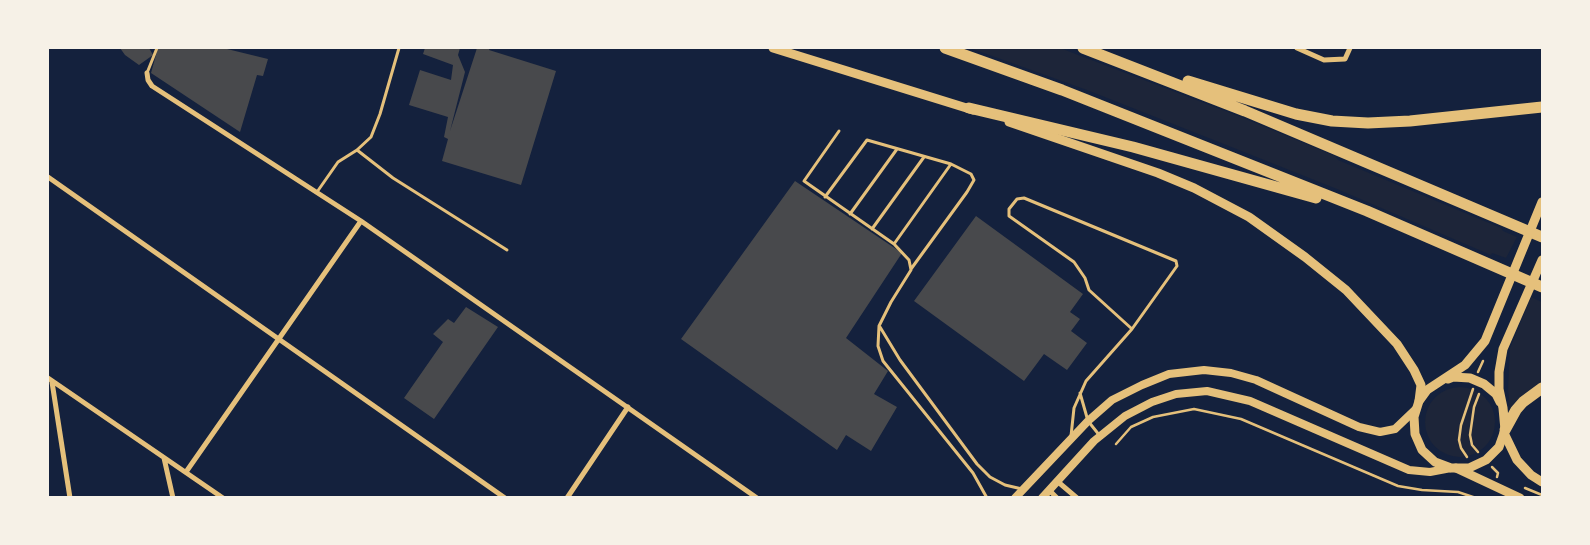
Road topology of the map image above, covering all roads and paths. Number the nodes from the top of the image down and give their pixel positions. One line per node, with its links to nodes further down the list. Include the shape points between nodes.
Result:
1 (157, 48): 9 (lane)
2 (399, 48): 14 (lane, via 371,137)
3 (773, 48): 11 (main road)
4 (945, 48): 21 (highway, via 1062,90)
5 (1083, 48): 8 (highway)
6 (1297, 48): 7 (street, via 1324,60 1345,58)
7 (1350, 48)
8 (1111, 58): 10 (highway, via 1296,114 1332,121 1368,124); 25 (highway)
9 (147, 73): 18 (street, via 152,86)
10 (1542, 107)
11 (970, 108): 21 (highway, via 1133,147); 38 (main road, via 1158,173 1249,217 1346,290 1397,344 1420,385)
12 (839, 131): 19 (lane, via 804,181)
13 (897, 149): 15 (lane); 19 (lane, via 867,140); 22 (lane)
14 (357, 150): 18 (lane, via 338,162); 27 (lane, via 393,178)
15 (924, 157): 16 (lane); 24 (lane)
16 (951, 164): 26 (lane); 29 (lane, via 971,174 974,180)
17 (48, 177): 33 (street)
18 (317, 192): 23 (street)
19 (825, 197): 22 (lane)
20 (1542, 202): 35 (main road, via 1485,341 1465,365)
21 (1367, 211): 30 (highway)
22 (850, 214): 24 (lane)
23 (361, 221): 33 (street); 39 (street)
24 (872, 230): 26 (lane)
25 (1542, 237)
26 (894, 244): 29 (lane, via 909,260)
27 (507, 250)
28 (1542, 260): 40 (main road, via 1503,349 1499,389)
29 (911, 270): 31 (lane)
30 (1542, 287)
31 (879, 326): 51 (lane, via 900,360 977,464 990,477); 59 (lane, via 878,346 883,361 972,473)
32 (1132, 329): 32 (lane, via 1178,266 1176,261 1024,198 1017,199 1009,209 1009,216 1074,262 1089,290); 37 (lane)
33 (278, 339): 48 (street); 56 (street)
34 (50, 380): 46 (street); 53 (street)
35 (1438, 382): 38 (main road, via 1427,390); 40 (main road, via 1454,377 1476,380 1496,394)
36 (1542, 388): 42 (highway, via 1516,410)
37 (1080, 392): 41 (lane); 44 (lane, via 1074,408)
38 (1418, 405): 41 (street, via 1395,429 1380,432 1359,427 1256,380 1204,370 1169,374 1142,385 1112,400); 47 (main road, via 1414,417 1415,434 1422,450 1434,462)
39 (628, 407): 57 (street); 58 (street)
40 (1503, 408): 42 (main road)
41 (1088, 420): 43 (lane); 44 (street)
42 (1504, 432): 47 (main road, via 1499,447 1486,460 1469,468); 50 (main road, via 1516,460)
43 (1100, 436): 47 (street, via 1126,416 1152,402 1176,394 1208,391 1250,401 1408,470 1430,472); 49 (street)
44 (1070, 440): 51 (street)
45 (1116, 444): 64 (path, via 1131,427 1152,417 1194,409 1241,419 1398,486 1458,492)
46 (164, 457): 48 (street); 54 (street)
47 (1453, 468): 65 (main road)
48 (186, 472): 55 (street)
49 (1057, 480): 52 (street); 63 (street)
50 (1542, 482)
51 (1023, 489): 60 (street)
52 (1049, 490): 61 (street); 62 (street)
53 (70, 498)
54 (173, 498)
55 (223, 498)
56 (506, 498)
57 (567, 498)
58 (757, 498)
59 (988, 498)
60 (1015, 498)
61 (1042, 498)
62 (1057, 498)
63 (1077, 498)
64 (1476, 498)
65 (1520, 498)

